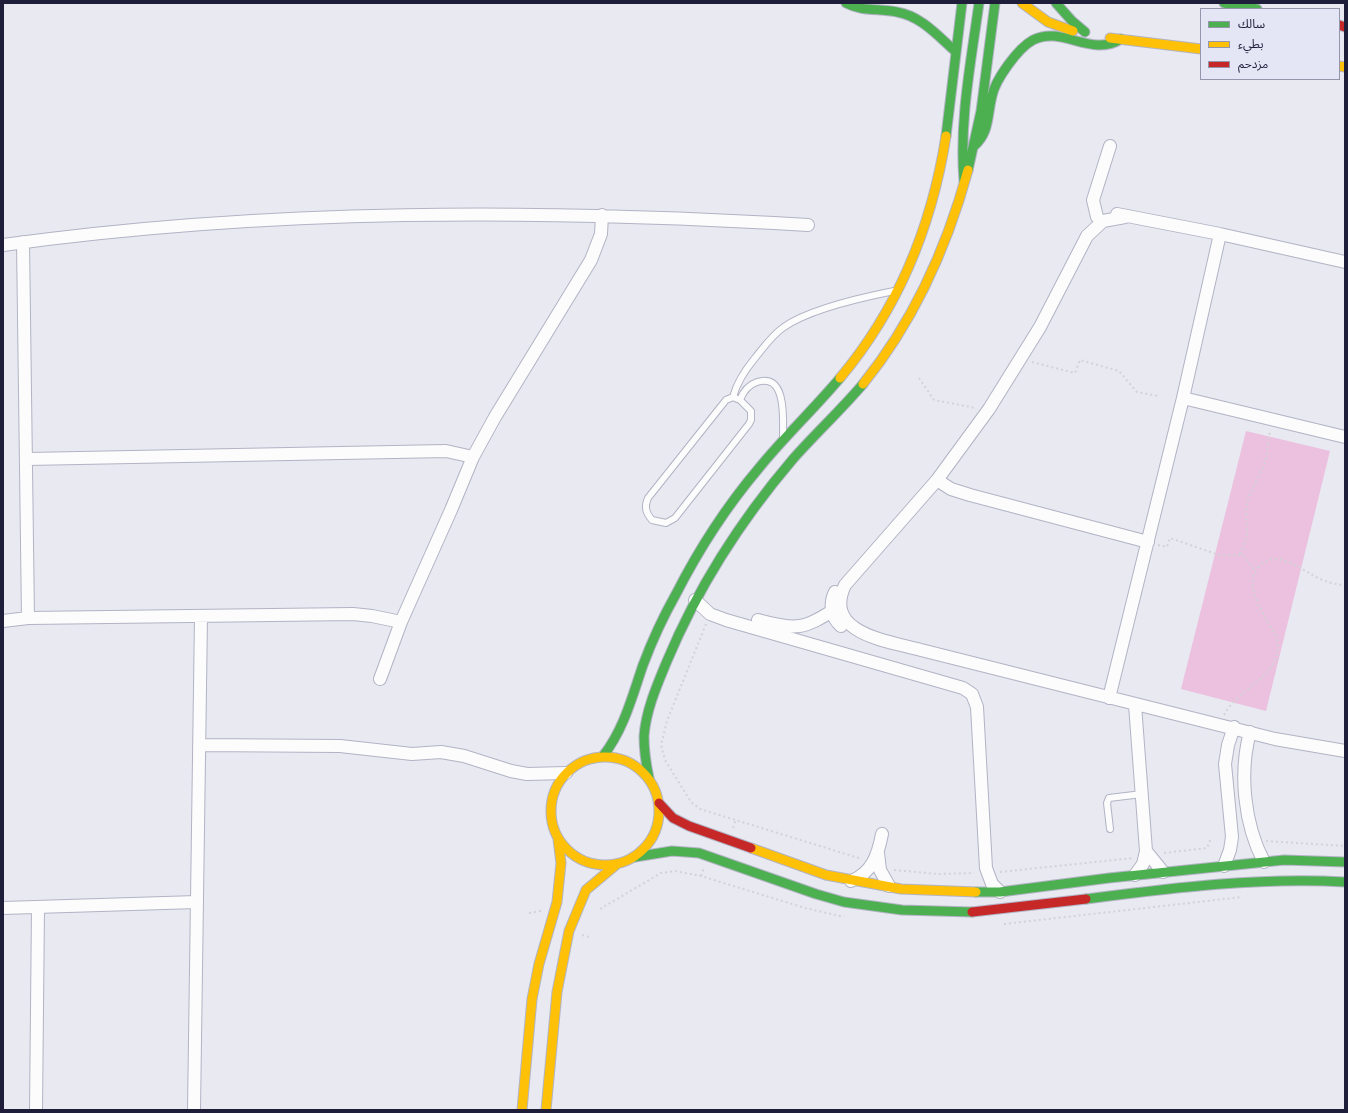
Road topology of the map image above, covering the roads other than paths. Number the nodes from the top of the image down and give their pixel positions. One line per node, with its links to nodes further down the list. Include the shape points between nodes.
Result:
1 (846, 3): 12 (main road, via 858,8 896,11 911,16)
2 (962, 3): 12 (main road)
3 (979, 3): 15 (main road, via 963,129)
4 (994, 3): 13 (main road, via 985,83)
5 (1022, 3): 9 (main road, via 1048,22)
6 (1056, 3): 9 (main road, via 1072,22)
7 (1224, 3): 8 (main road)
8 (1252, 8)
9 (1088, 34): 10 (main road)
10 (1121, 39): 11 (main road); 13 (main road, via 1114,45 1104,46 1050,36 1031,41 996,83 992,94 988,128 983,138)
11 (1200, 48)
12 (955, 51): 25 (main road, via 945,142 936,189 918,244)
13 (974, 146): 15 (main road)
14 (1110, 146): 17 (street, via 1093,200)
15 (964, 181): 35 (main road, via 932,269 895,340 856,392 793,460)
16 (602, 215): 19 (street); 21 (street, via 471,214 326,218 155,228); 31 (street, via 601,234 592,260)
17 (1098, 217): 18 (street, via 1111,213); 22 (street, via 1086,230)
18 (1125, 217): 20 (street); 22 (street, via 1103,221 1091,230)
19 (808, 225)
20 (1220, 234): 24 (street); 27 (street)
21 (23, 242): 23 (street); 32 (street)
22 (1083, 242): 33 (street, via 1040,327 989,409)
23 (3, 245)
24 (1345, 262)
25 (897, 291): 26 (lane, via 845,303 791,323 769,340 744,372); 30 (main road, via 875,330 846,371)
26 (733, 397): 28 (lane); 28 (lane, via 724,402 648,498 646,507 652,520 661,523 675,518 749,424 751,411)
27 (1182, 398): 29 (street); 34 (street)
28 (740, 400): 30 (lane, via 749,386 758,382 767,381 776,387 782,405)
29 (1345, 437)
30 (783, 440): 35 (main road, via 748,481 694,561)
31 (473, 457): 32 (street, via 446,451); 41 (street)
32 (27, 459): 38 (street)
33 (937, 480): 34 (street, via 951,489 970,495); 36 (street, via 855,572)
34 (1148, 542): 43 (street)
35 (686, 600): 49 (main road, via 648,654 620,731); 51 (main road, via 645,726 644,757); 71 (street, via 726,620 963,688 972,694 977,707 986,868 992,884)
36 (836, 608): 39 (street, via 810,624 795,628); 43 (street, via 835,619 843,628 854,634 868,635)
37 (200, 617): 38 (street); 41 (street, via 352,614); 47 (street)
38 (28, 618): 40 (street)
39 (758, 620)
40 (3, 621)
41 (401, 622): 42 (street)
42 (380, 679)
43 (1109, 698): 44 (street)
44 (1135, 704): 45 (street); 54 (street)
45 (1234, 727): 46 (street); 53 (street, via 1226,754)
46 (1250, 732): 48 (street, via 1301,745); 52 (street, via 1245,755)
47 (199, 745): 50 (street, via 340,746 412,754 441,752 527,774); 72 (street)
48 (1345, 751)
49 (603, 756): 50 (main road, via 586,760); 51 (main road, via 620,758 631,763)
50 (566, 773): 58 (main road, via 556,788 551,805 551,818)
51 (649, 778): 55 (main road)
52 (1244, 780): 53 (street, via 1234,778); 62 (street, via 1252,834)
53 (1226, 783): 65 (street, via 1232,836)
54 (1142, 794): 56 (lane, via 1109,798 1107,803); 60 (street)
55 (659, 803): 61 (main road, via 660,818 654,836); 68 (main road, via 673,818 689,826 826,875)
56 (1110, 829)
57 (882, 834): 59 (street)
58 (558, 839): 64 (main road, via 571,853 588,863); 77 (main road, via 561,864 557,902 532,999)
59 (878, 851): 68 (street, via 870,868); 70 (street, via 880,870)
60 (1142, 854): 66 (street); 67 (street, via 1143,864)
61 (635, 857): 64 (main road); 69 (main road, via 664,850 694,852 709,855 817,894 862,905 932,912 1013,909 1242,882)
62 (1264, 862): 63 (main road); 65 (main road)
63 (1345, 862)
64 (617, 864): 78 (main road, via 586,890 569,931 558,992)
65 (1224, 866): 66 (main road)
66 (1163, 872): 67 (main road)
67 (1136, 875): 71 (main road)
68 (851, 881): 70 (main road)
69 (1345, 882)
70 (889, 886): 71 (main road, via 941,892)
71 (1000, 892)
72 (196, 902): 73 (street); 76 (street)
73 (38, 907): 74 (street); 75 (street)
74 (3, 908)
75 (36, 1110)
76 (194, 1110)
77 (522, 1110)
78 (546, 1110)

